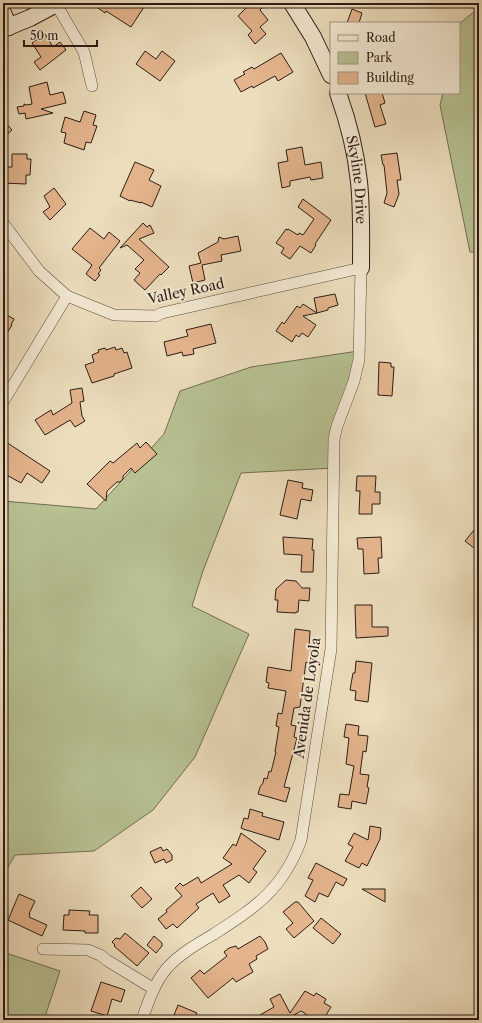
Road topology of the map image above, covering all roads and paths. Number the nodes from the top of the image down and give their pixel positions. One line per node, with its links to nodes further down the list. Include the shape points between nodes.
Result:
1 (292, 3): 4 (street, via 313,37)
2 (57, 4): 3 (street, via 30,18); 5 (street, via 84,52)
3 (5, 23)
4 (330, 73)
5 (92, 86)
6 (338, 94): 8 (street, Skyline Drive, via 359,183)
7 (3, 223): 9 (street, Valley Road, via 39,271)
8 (361, 268): 9 (street, Valley Road, via 162,312 156,316 114,315); 12 (street, Avenida de Loyola, via 359,359 334,439 331,649 301,840 280,881 268,894 246,914 184,952 166,969)
9 (67, 296): 10 (street)
10 (3, 402)
11 (43, 949): 12 (street, via 88,950)
12 (154, 989): 13 (street, Avenida de Loyola)
13 (142, 1020)

